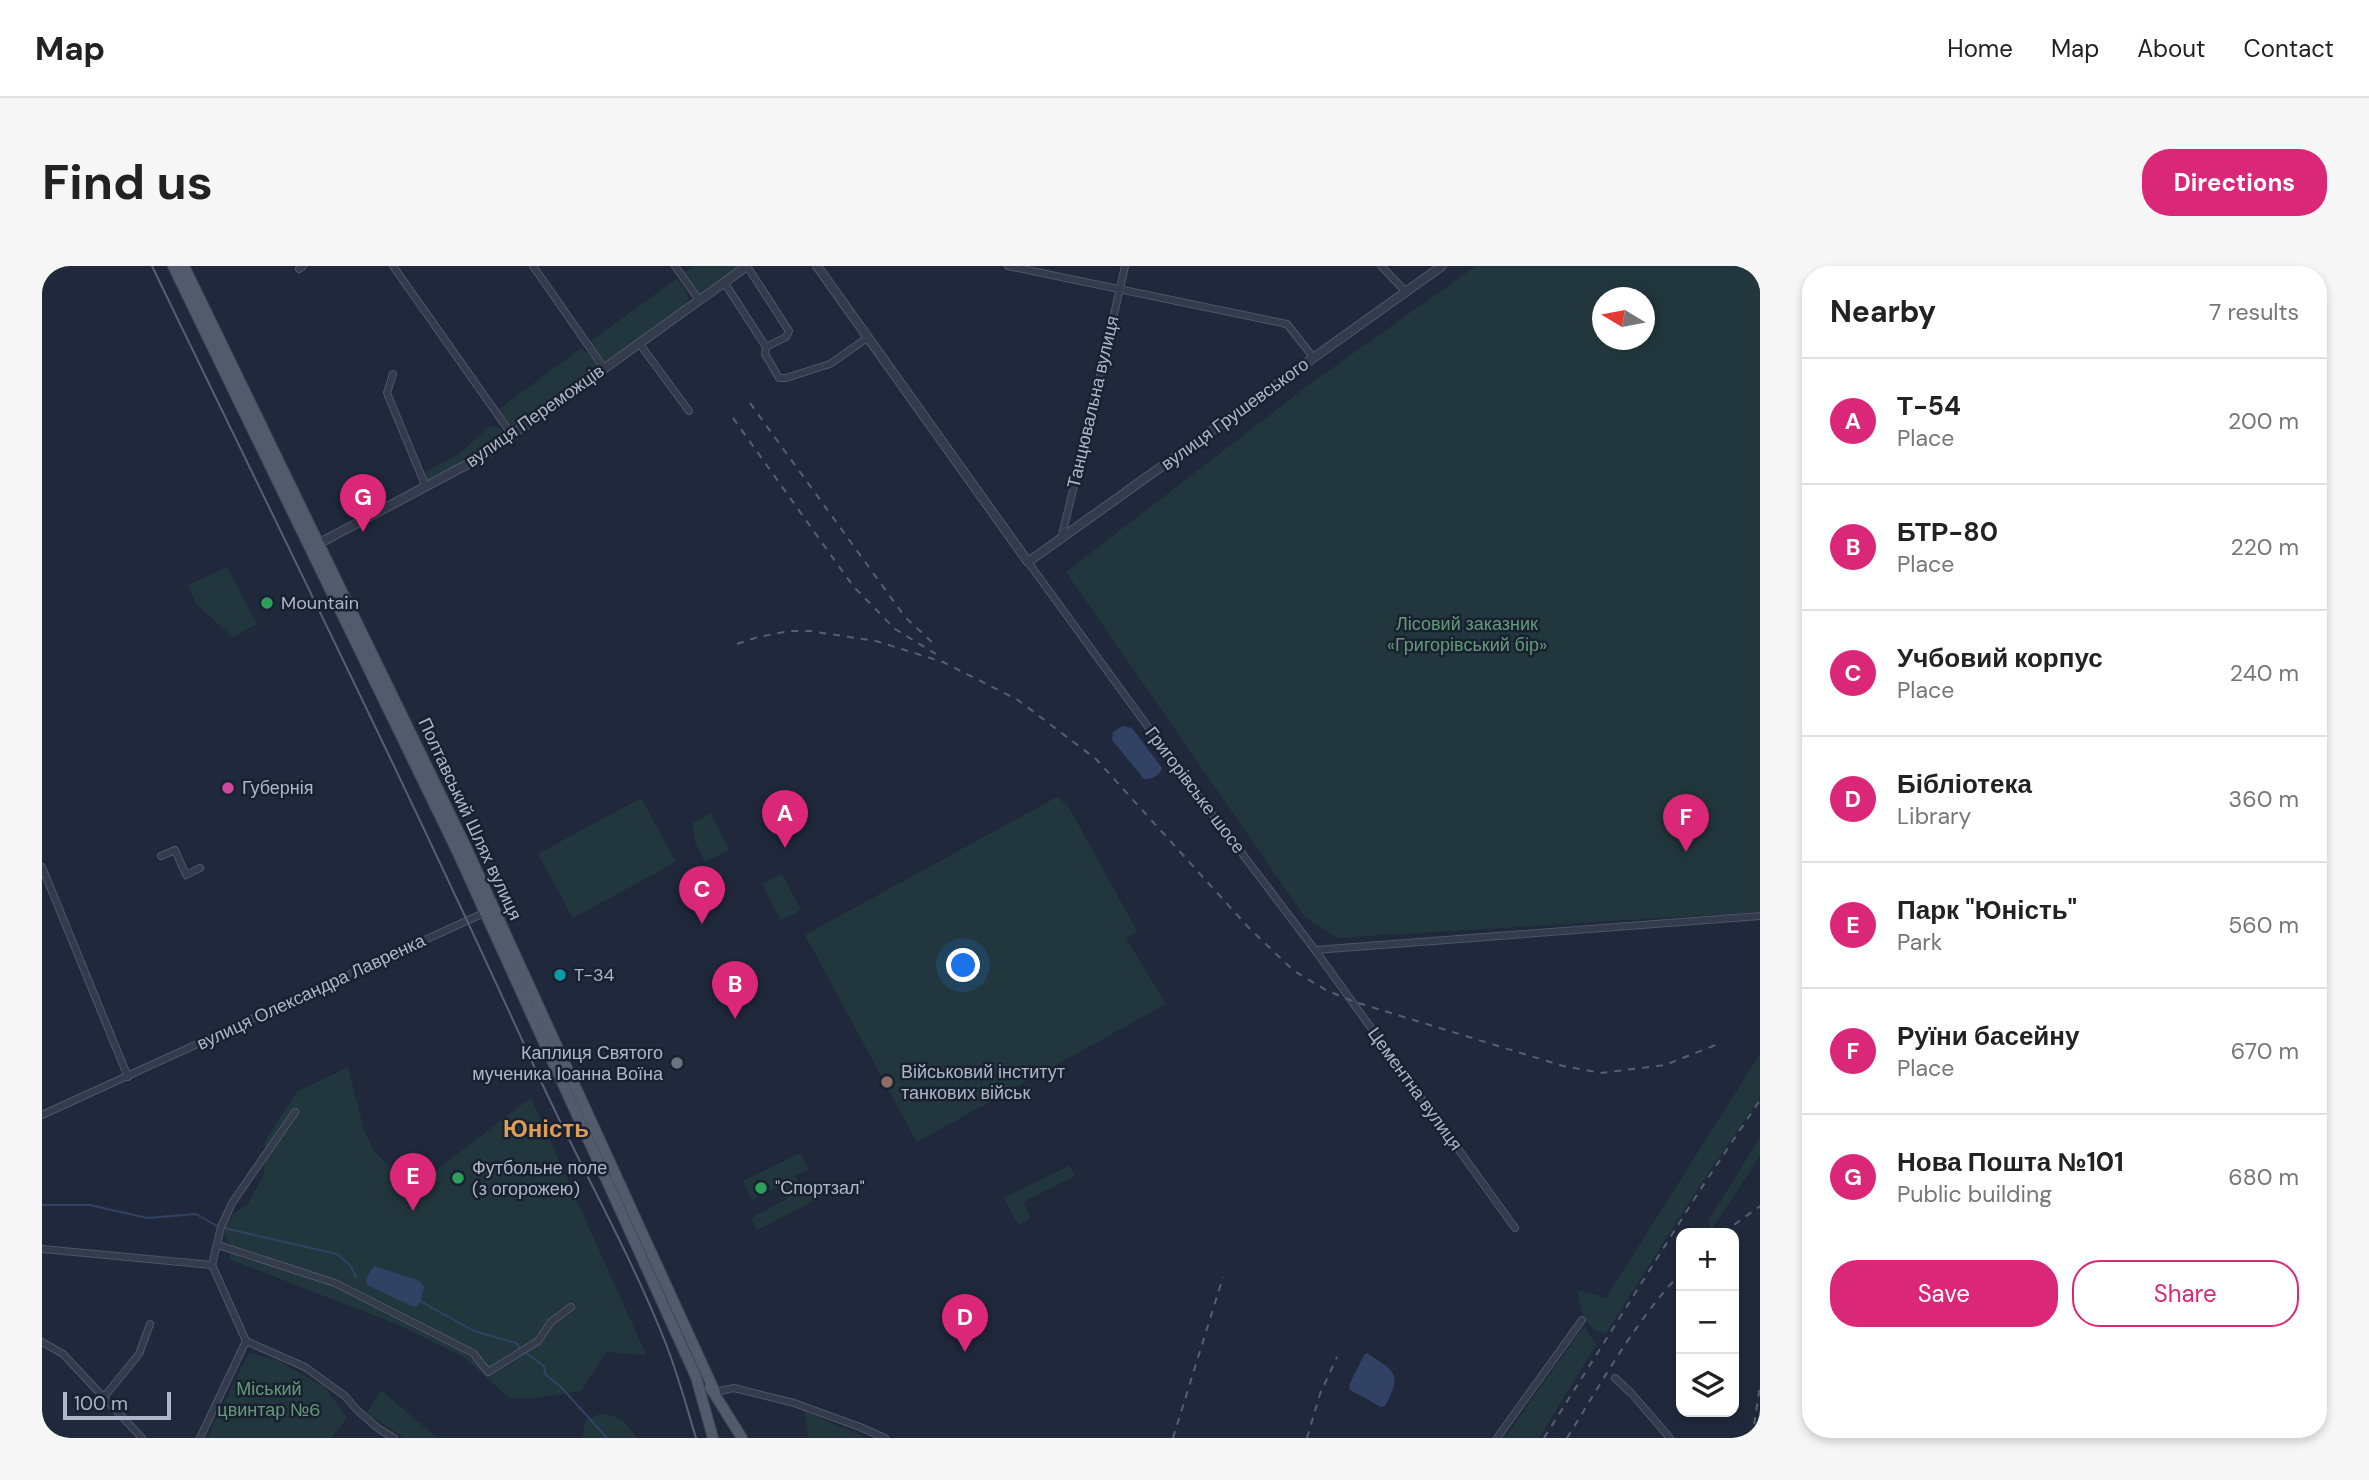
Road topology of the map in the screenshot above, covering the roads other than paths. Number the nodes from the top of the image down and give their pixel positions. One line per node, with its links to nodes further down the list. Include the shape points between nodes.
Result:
1 (173, 266): 26 (main road, Полтавський Шлях вулиця)
2 (184, 266): 26 (main road, Полтавський Шлях вулиця)
3 (393, 266): 23 (street)
4 (533, 266): 20 (street)
5 (675, 266): 15 (street)
6 (747, 266): 12 (street, вулиця Переможців); 18 (street, via 789,331)
7 (817, 266): 16 (street, Григорівське шосе)
8 (1008, 266): 13 (street)
9 (1125, 266): 13 (street, Танцювальна вулиця)
10 (1381, 266): 14 (street)
11 (1441, 266): 14 (street, вулиця Грушевського)
12 (724, 282): 15 (street, вулиця Переможців); 18 (street)
13 (1120, 289): 19 (street, via 1287,324); 25 (street, Танцювальна вулиця)
14 (1406, 292): 19 (street, вулиця Грушевського)
15 (699, 300): 17 (street, вулиця Переможців)
16 (867, 338): 18 (street, via 830,364 782,379 765,354); 27 (street, Григорівське шосе)
17 (639, 343): 20 (street, вулиця Переможців); 22 (street)
18 (766, 347)
19 (1313, 357): 25 (street, вулиця Грушевського)
20 (604, 368): 23 (street, вулиця Переможців)
21 (393, 374): 24 (street, via 387,393)
22 (689, 411)
23 (512, 435): 24 (street, вулиця Переможців)
24 (426, 487): 26 (street, вулиця Переможців)
25 (1061, 538): 27 (street, вулиця Грушевського)
26 (315, 546): 31 (main road, Полтавський Шлях вулиця)
27 (1028, 562): 33 (street, Григорівське шосе)
28 (161, 856): 30 (street, via 175,850 186,875)
29 (42, 867): 34 (street)
30 (200, 868)
31 (489, 911): 34 (street, вулиця Олександра Лавренка); 46 (main road, Полтавський Шлях вулиця); 48 (main road, Полтавський Шлях вулиця)
32 (1760, 916): 33 (street)
33 (1315, 950): 37 (street, Цементна вулиця)
34 (128, 1077): 36 (street, вулиця Олександра Лавренка)
35 (295, 1112): 38 (street, via 232,1203)
36 (42, 1115)
37 (1515, 1228)
38 (218, 1245): 40 (street); 41 (street, via 335,1283 473,1353 488,1371 538,1341 551,1322)
39 (42, 1249): 40 (street)
40 (212, 1265): 44 (street)
41 (571, 1307)
42 (1582, 1320): 56 (street)
43 (150, 1324): 49 (street, via 139,1354)
44 (246, 1341): 51 (street); 52 (street, via 305,1367)
45 (42, 1342): 49 (street, via 63,1354)
46 (683, 1347): 48 (main road, Полтавський Шлях вулиця); 53 (main road)
47 (1615, 1378): 57 (street)
48 (715, 1392): 54 (main road, Полтавський Шлях вулиця); 55 (street, via 734,1388 794,1403)
49 (104, 1397): 50 (street)
50 (142, 1438)
51 (200, 1438)
52 (394, 1438)
53 (713, 1438)
54 (742, 1438)
55 (885, 1438)
56 (1497, 1438)
57 (1670, 1438)

